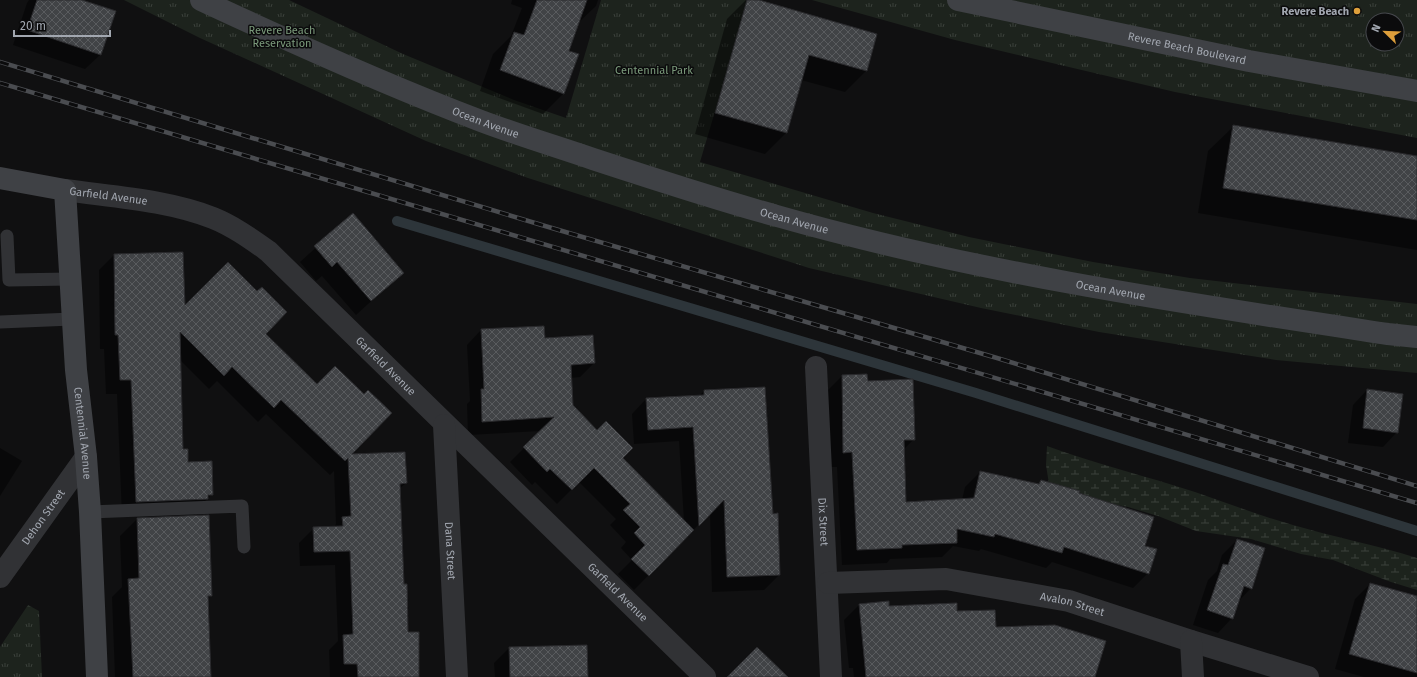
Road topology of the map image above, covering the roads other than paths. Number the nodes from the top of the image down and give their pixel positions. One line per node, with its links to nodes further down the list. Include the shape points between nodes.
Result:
1 (201, 0): 10 (main road, Ocean Avenue, via 318,54 483,121 683,189 779,217 991,268 1200,306)
2 (958, 0): 3 (main road, Revere Beach Boulevard, via 1249,61)
3 (1417, 91)
4 (0, 178): 5 (main road, Garfield Avenue)
5 (65, 190): 7 (main road, Centennial Avenue); 12 (street, Garfield Avenue, via 178,207 214,218 240,231 268,251)
6 (7, 236): 7 (lane, via 8,280)
7 (70, 279): 8 (main road, Centennial Avenue)
8 (72, 319): 9 (lane); 13 (main road, Centennial Avenue)
9 (0, 322)
10 (1417, 337)
11 (816, 367): 17 (street, Dix Street)
12 (444, 424): 20 (street, Dana Street); 21 (street, Garfield Avenue)
13 (86, 457): 14 (main road, Centennial Avenue); 16 (street, Dehon Street)
14 (90, 512): 15 (lane, via 242,506); 19 (main road, Centennial Avenue)
15 (244, 547)
16 (0, 577)
17 (828, 583): 18 (street, Avalon Street, via 946,579 1069,601); 22 (street, Dix Street)
18 (1191, 641): 23 (street); 24 (street, Avalon Street)
19 (96, 677)
20 (457, 677)
21 (705, 677)
22 (831, 677)
23 (1193, 677)
24 (1308, 677)

